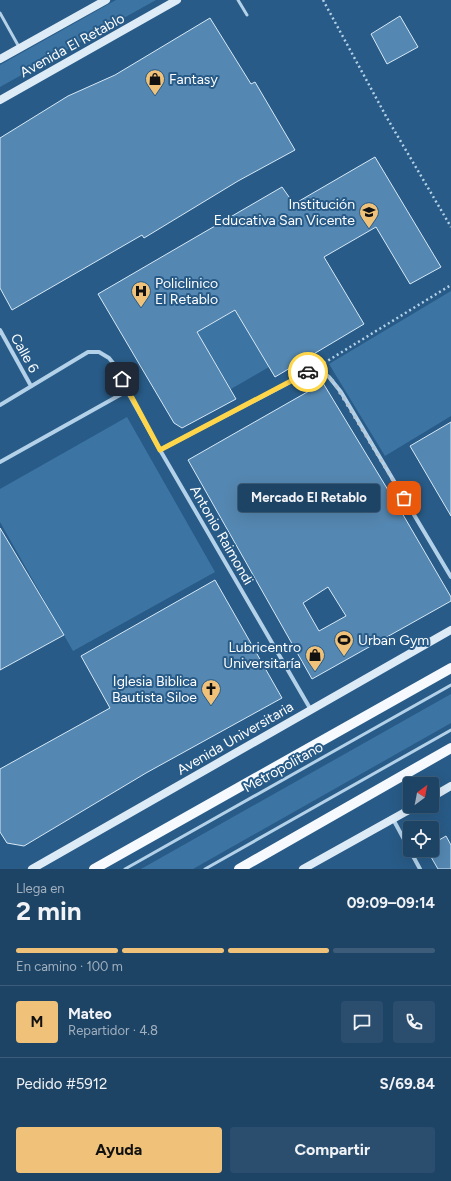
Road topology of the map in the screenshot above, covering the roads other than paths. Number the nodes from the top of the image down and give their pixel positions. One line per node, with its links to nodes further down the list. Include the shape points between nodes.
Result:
1 (106, 0): 6 (street, Avenida El Retablo)
2 (178, 0): 8 (street, Avenida El Retablo)
3 (238, 0): 5 (lane)
4 (0, 13): 6 (lane)
5 (247, 15)
6 (20, 48): 7 (street, Avenida El Retablo)
7 (0, 59)
8 (0, 100)
9 (0, 330): 10 (street, Calle 6)
10 (31, 386): 11 (street, Antonio Raimondi, via 88,352 99,352 109,358 117,368); 12 (street)
11 (127, 391): 13 (street, Antonio Raimondi); 14 (street)
12 (0, 405)
13 (160, 450): 15 (street, via 316,369 329,377 341,392); 19 (street, Antonio Raimondi)
14 (0, 462)
15 (451, 578)
16 (451, 630): 19 (street, Avenida Universitaria)
17 (450, 668): 27 (main road)
18 (451, 685): 28 (lane, Metropolitano)
19 (311, 711): 26 (street, Avenida Universitaria)
20 (451, 730): 29 (lane)
21 (451, 748): 30 (main road)
22 (451, 786): 23 (street)
23 (439, 793)
24 (404, 813): 25 (street)
25 (393, 819): 31 (street); 32 (street)
26 (32, 869)
27 (94, 869)
28 (125, 869)
29 (205, 869)
30 (239, 869)
31 (303, 869)
32 (420, 869)

